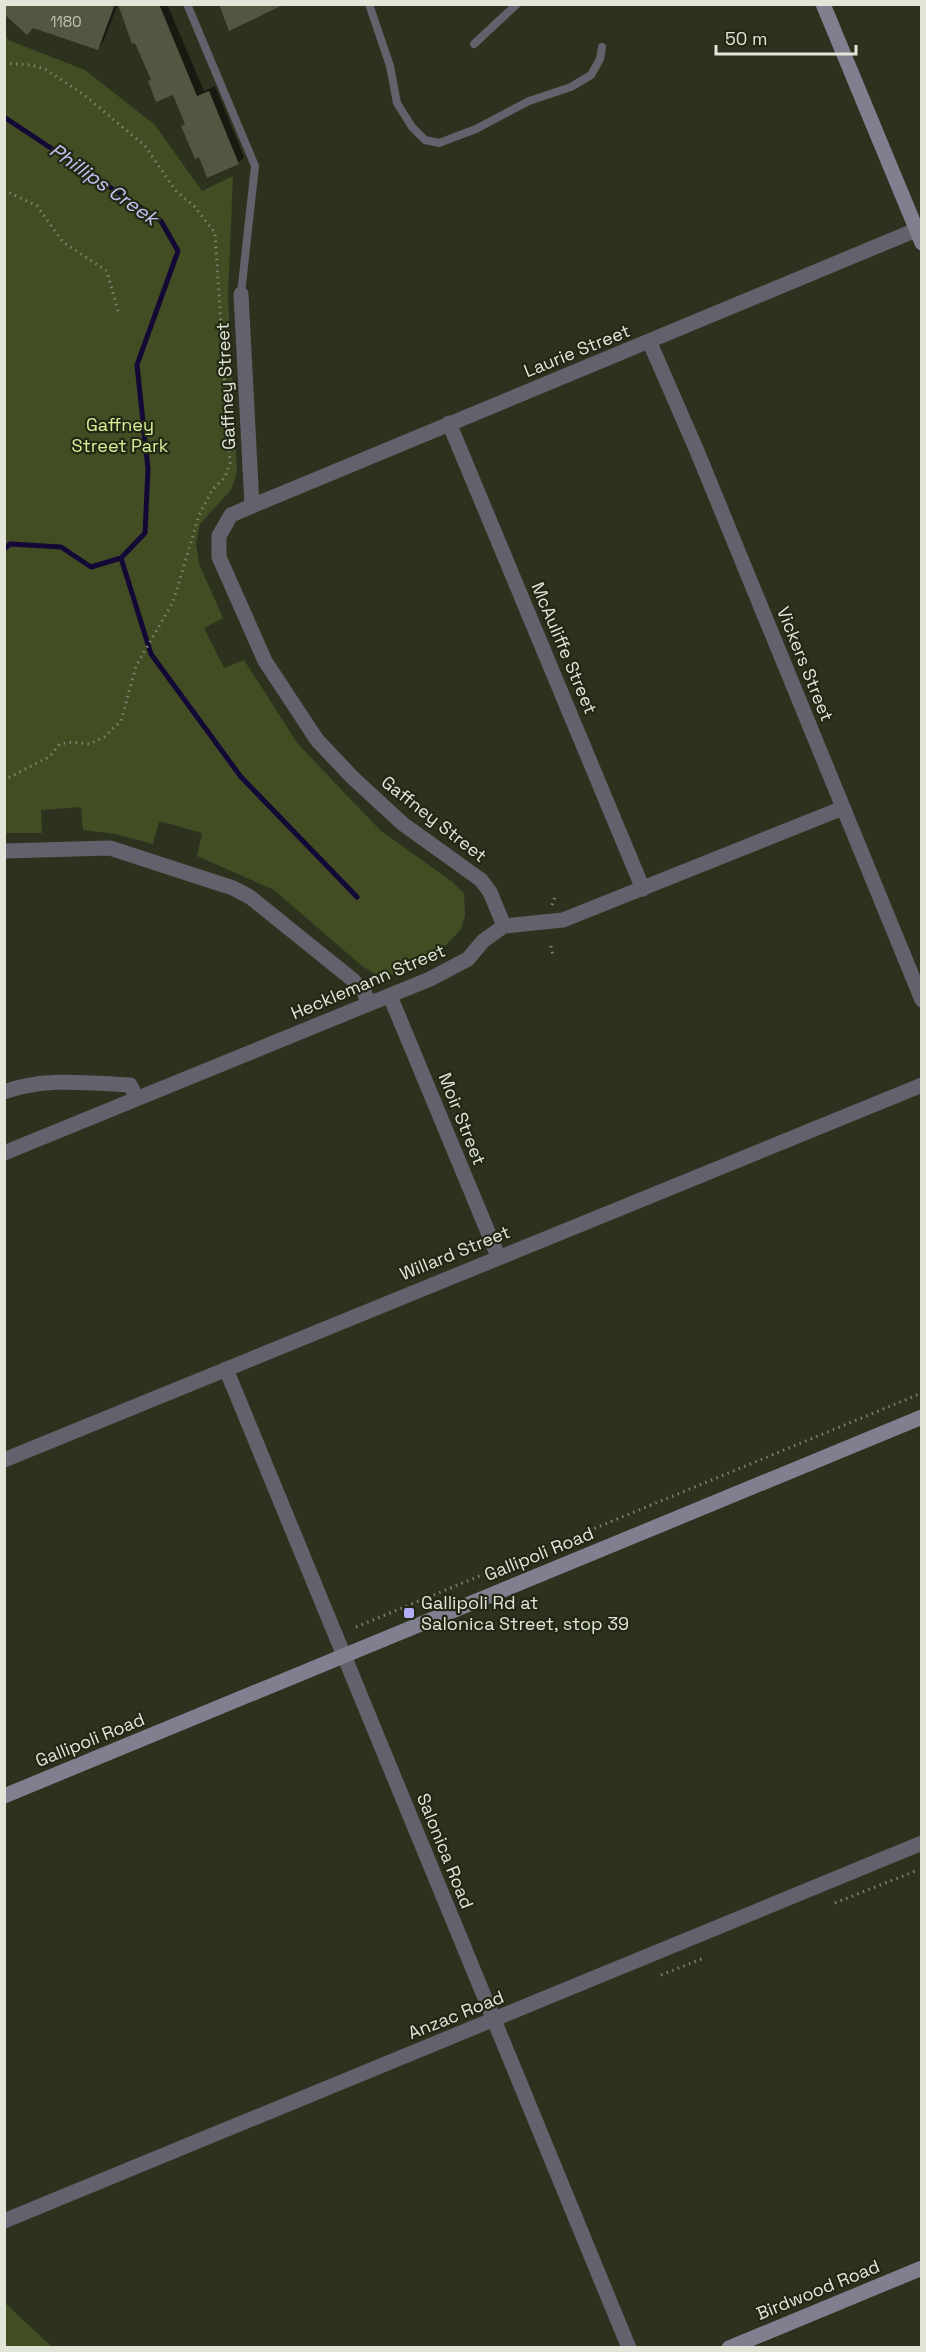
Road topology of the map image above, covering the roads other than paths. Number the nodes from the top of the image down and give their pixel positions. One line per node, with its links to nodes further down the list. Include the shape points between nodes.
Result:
1 (187, 4): 8 (lane, via 255,166)
2 (369, 4): 6 (lane, via 390,66 397,103 425,140 439,143 529,101 571,87 591,75)
3 (518, 4): 5 (lane)
4 (823, 4): 7 (street)
5 (474, 44)
6 (602, 46)
7 (919, 237): 9 (street, Laurie Street)
8 (241, 294): 11 (street, Gaffney Street)
9 (650, 343): 10 (street, Laurie Street); 12 (street, Vickers Street)
10 (448, 423): 11 (street, Laurie Street); 14 (street, McAuliffe Street)
11 (252, 506): 15 (street, Gaffney Street, via 231,515 219,537 219,557 265,661 317,740 378,803 481,879)
12 (843, 808): 14 (street); 17 (street, Vickers Street)
13 (4, 851): 18 (street, via 110,848 233,888 250,897 353,980)
14 (643, 889): 15 (street, via 563,920)
15 (504, 926): 16 (street, Hecklemann Street, via 458,965)
16 (390, 996): 18 (street, Hecklemann Street); 23 (street, Moir Street)
17 (921, 1000)
18 (369, 1004): 21 (street, Hecklemann Street)
19 (921, 1085): 23 (street, Willard Street)
20 (4, 1092): 21 (street, via 24,1085 130,1085)
21 (136, 1098): 22 (street, Hecklemann Street)
22 (4, 1153)
23 (498, 1256): 24 (street, Willard Street)
24 (226, 1369): 26 (street, Willard Street); 27 (street, Salonica Road)
25 (921, 1417): 27 (street, Gallipoli Road)
26 (4, 1460)
27 (344, 1656): 28 (street, Gallipoli Road); 30 (street, Salonica Road)
28 (4, 1796)
29 (921, 1843): 30 (street, Anzac Road)
30 (494, 2021): 31 (street, Anzac Road); 33 (street, Salonica Road)
31 (4, 2221)
32 (921, 2268): 34 (street, Birdwood Road)
33 (629, 2348)
34 (729, 2348)

